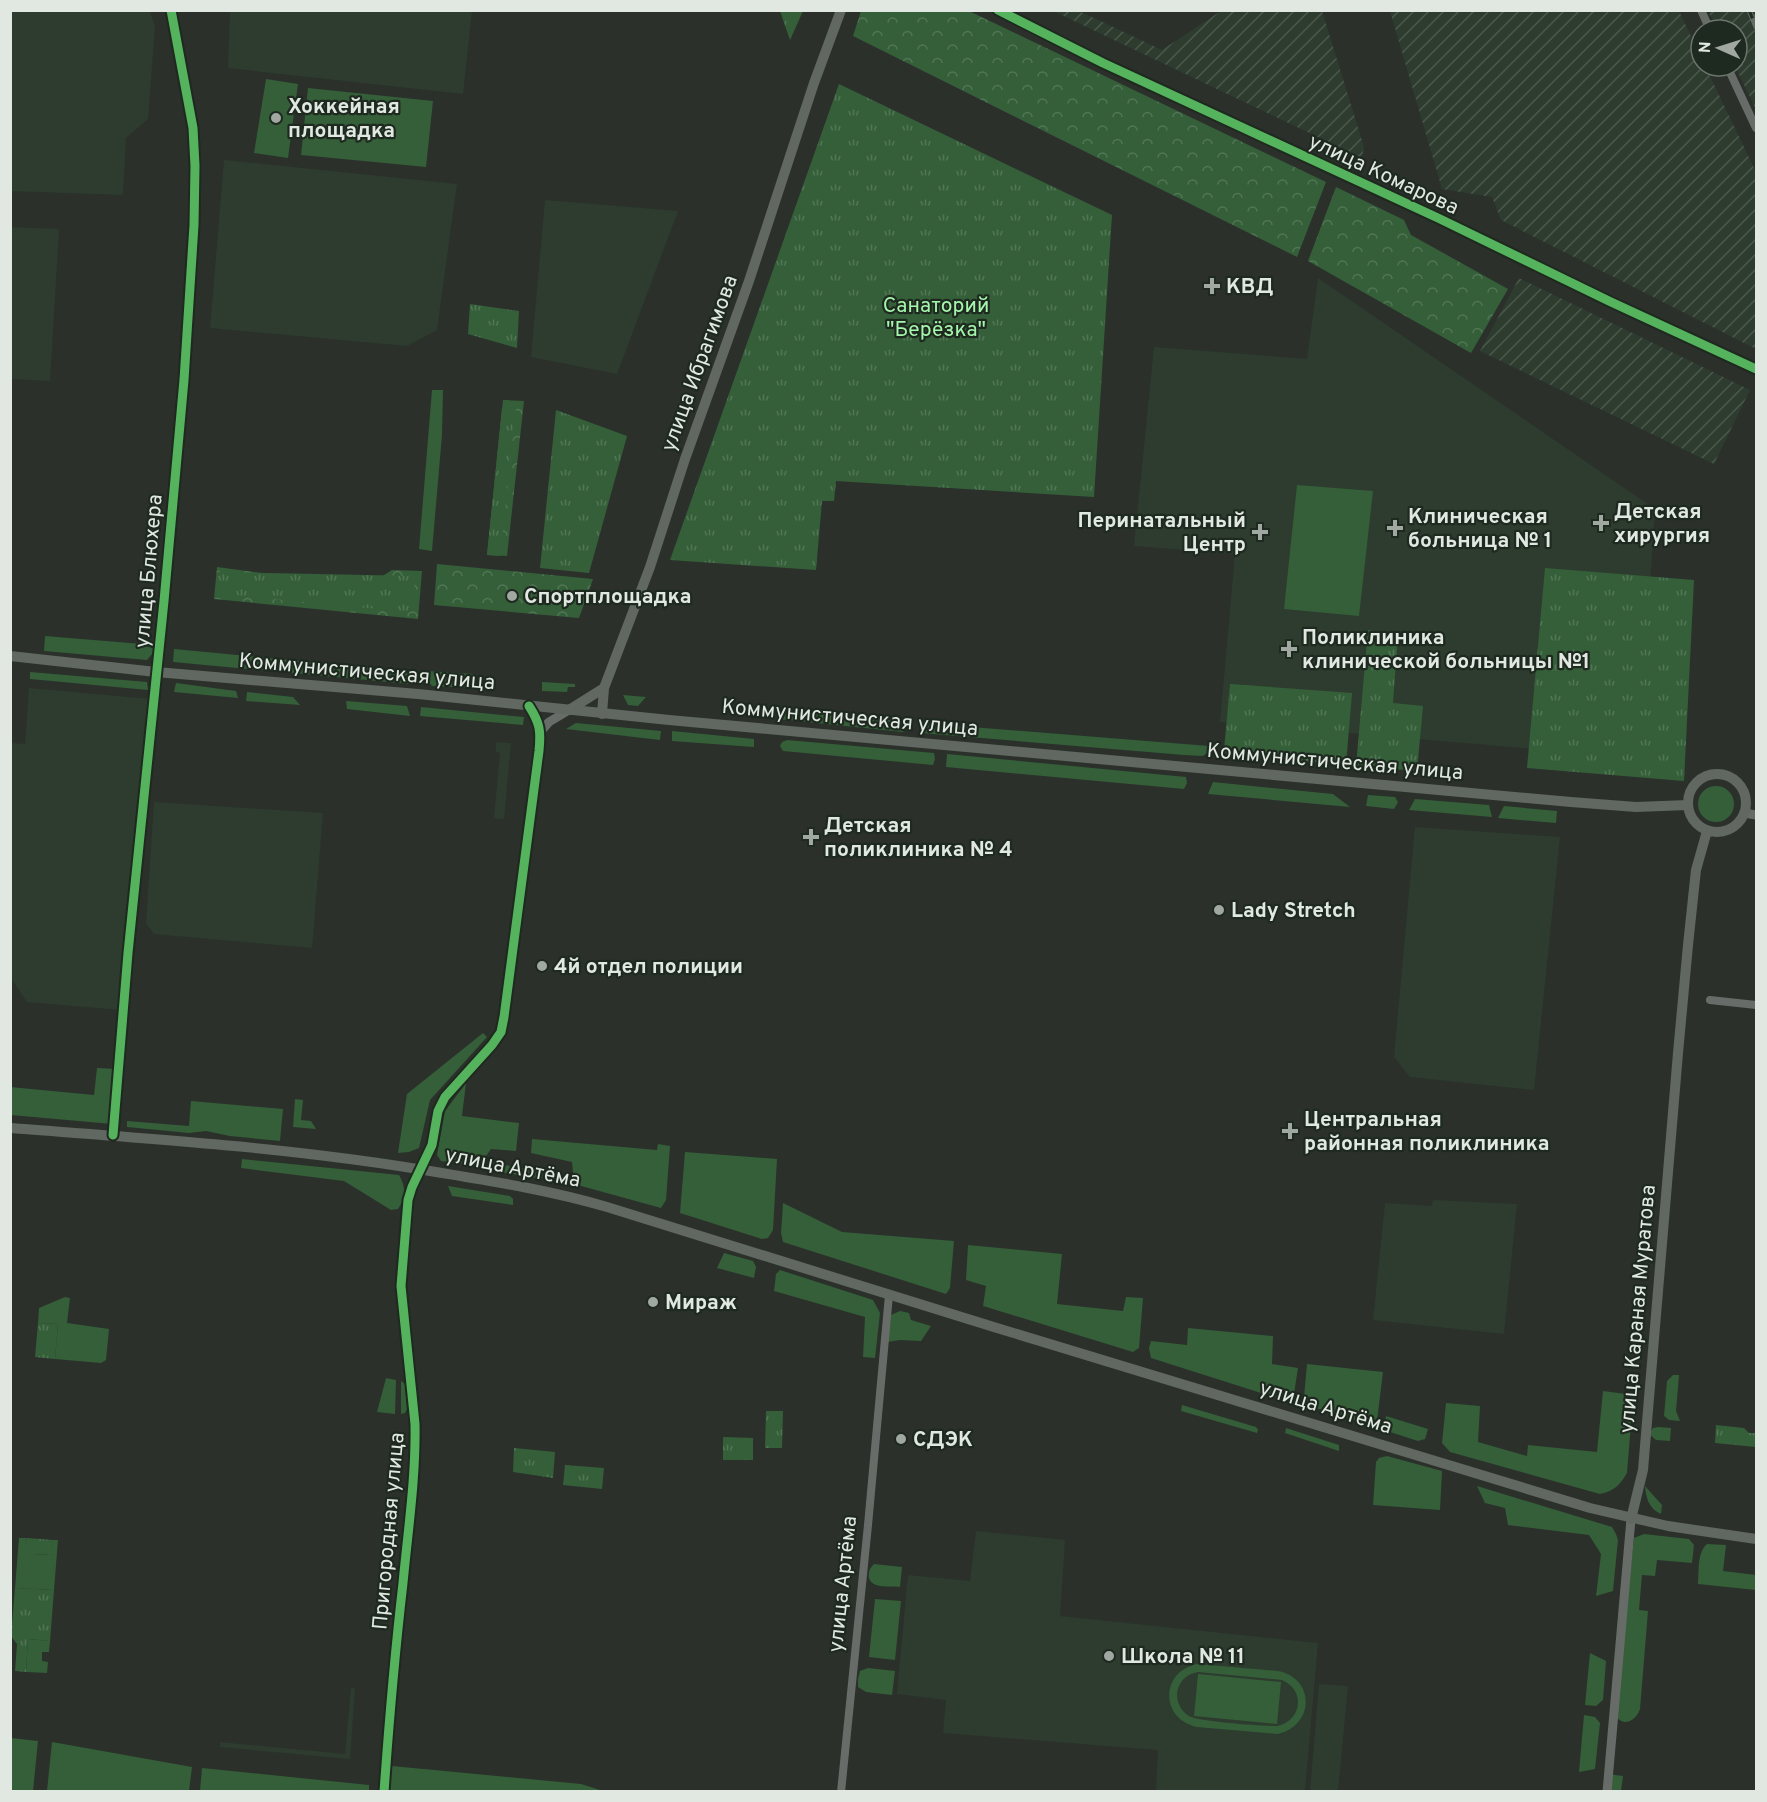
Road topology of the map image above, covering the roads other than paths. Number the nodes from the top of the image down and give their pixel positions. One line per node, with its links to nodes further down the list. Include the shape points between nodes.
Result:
1 (171, 10): 8 (street, улица Блюхера, via 193,128 194,225 184,380)
2 (841, 10): 9 (main road, улица Ибрагимова, via 650,567)
3 (998, 10): 6 (street, улица Комарова)
4 (1733, 78): 5 (street)
5 (1756, 128)
6 (1756, 369)
7 (10, 656): 8 (main road, Коммунистическая улица)
8 (156, 672): 10 (main road, Коммунистическая улица); 21 (street, улица Блюхера)
9 (604, 687): 11 (main road); 12 (main road, улица Ибрагимова)
10 (529, 706): 11 (main road, Коммунистическая улица); 13 (street)
11 (569, 710): 12 (main road, Коммунистическая улица); 13 (street)
12 (602, 714): 14 (main road, Коммунистическая улица, via 1571,802 1636,807)
13 (541, 731): 22 (street, Пригородная улица, via 501,1032 445,1096)
14 (1688, 805): 15 (main road, via 1695,784 1718,774 1740,787 1746,803); 17 (main road, via 1696,824)
15 (1744, 813): 16 (street); 17 (main road, via 1729,830)
16 (1756, 815)
17 (1707, 831): 24 (main road, улица Караная Муратова, via 1696,870 1677,1053 1644,1461)
18 (1710, 1000): 19 (street)
19 (1756, 1005)
20 (10, 1128): 21 (main road, улица Артёма)
21 (113, 1135): 22 (main road, улица Артёма)
22 (421, 1169): 23 (main road, улица Артёма, via 552,1192); 26 (street, Пригородная улица, via 408,1200 401,1286 415,1424 414,1472)
23 (889, 1295): 24 (main road, улица Артёма); 27 (street, улица Артёма)
24 (1631, 1518): 25 (main road, улица Артёма); 28 (street, улица Караная Муратова)
25 (1756, 1539)
26 (384, 1791)
27 (841, 1791)
28 (1607, 1791)

